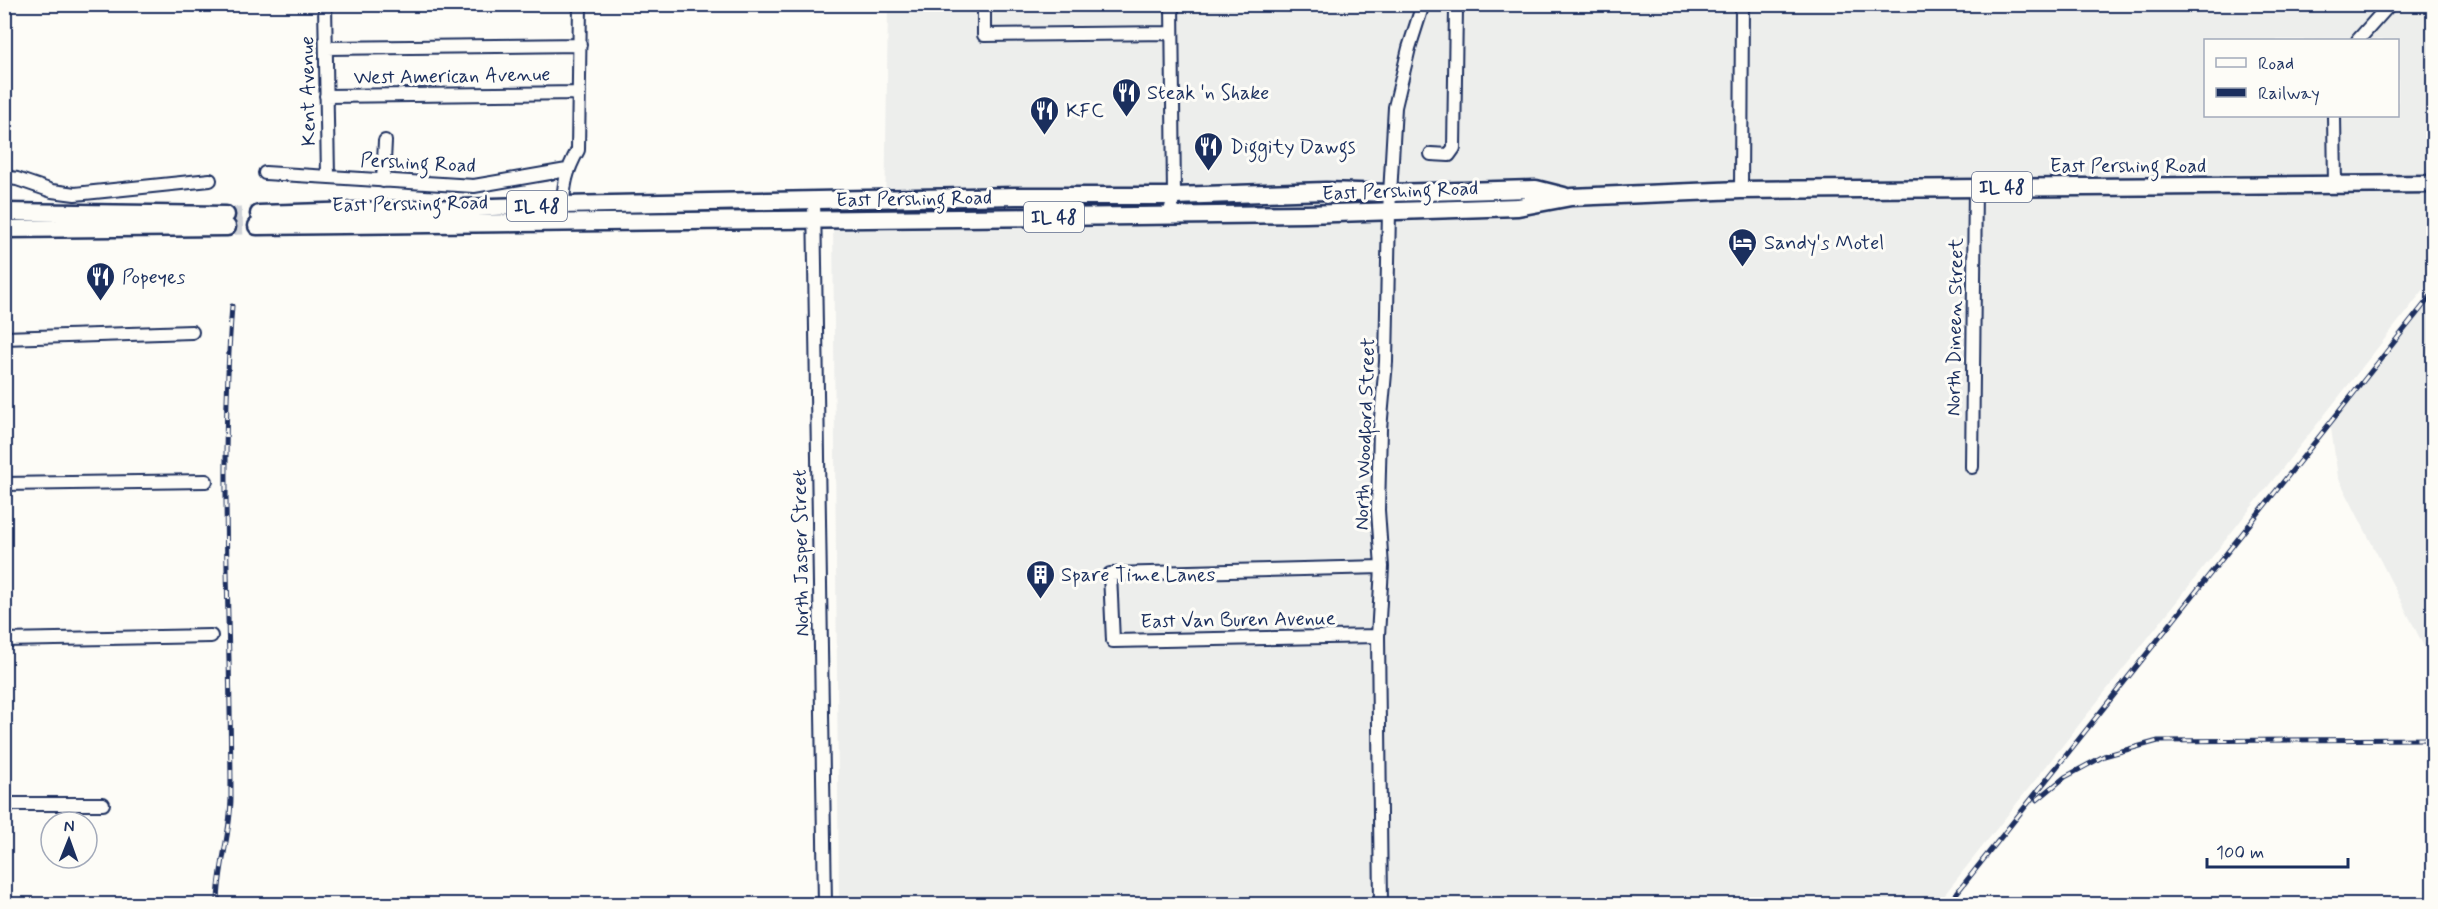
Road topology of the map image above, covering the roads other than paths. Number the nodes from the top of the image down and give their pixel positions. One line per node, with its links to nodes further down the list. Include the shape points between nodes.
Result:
1 (325, 4): 12 (street, Kent Avenue)
2 (580, 4): 11 (street)
3 (984, 4): 9 (street, via 984,35)
4 (1172, 4): 9 (street)
5 (1422, 4): 28 (street, North Woodford Street, via 1395,107)
6 (1452, 4): 17 (street, via 1456,8 1454,148 1449,155)
7 (1742, 4): 27 (street)
8 (2390, 4): 10 (street)
9 (1172, 33): 29 (street)
10 (2359, 39)
11 (580, 45): 12 (street); 13 (street)
12 (326, 48): 14 (street, Kent Avenue)
13 (579, 93): 14 (street, West American Avenue); 18 (street, via 579,150)
14 (326, 96): 21 (street, Kent Avenue)
15 (2334, 117): 25 (street)
16 (385, 141): 23 (street)
17 (1431, 154)
18 (567, 170): 23 (street, Pershing Road, via 474,186); 34 (street)
19 (265, 173): 21 (street, Pershing Road)
20 (4, 177): 22 (street, via 75,194)
21 (328, 177): 23 (street, Pershing Road)
22 (210, 180)
23 (382, 180)
24 (2433, 184): 25 (main road, East Pershing Road / IL 48)
25 (2334, 185): 26 (main road, East Pershing Road / IL 48)
26 (1975, 188): 27 (main road, East Pershing Road / IL 48); 41 (street, North Dineen Street)
27 (1741, 190): 30 (main road, East Pershing Road / IL 48)
28 (1390, 193): 29 (main road, East Pershing Road / IL 48); 30 (main road, East Pershing Road / IL 48, via 1536,189); 33 (street, North Woodford Street)
29 (1174, 196): 31 (main road, East Pershing Road / IL 48); 35 (street)
30 (1571, 197): 33 (main road, East Pershing Road / IL 48, via 1518,207)
31 (814, 201): 34 (main road, East Pershing Road / IL 48); 37 (street, North Jasper Street)
32 (4, 212): 38 (main road, via 227,221)
33 (1389, 212): 35 (main road, East Pershing Road / IL 48); 44 (street, North Woodford Street, via 1378,510)
34 (562, 214): 36 (main road, East Pershing Road / IL 48); 37 (main road, East Pershing Road / IL 48)
35 (1169, 216): 37 (main road, East Pershing Road / IL 48)
36 (258, 220)
37 (815, 220): 50 (street, North Jasper Street)
38 (4, 229)
39 (192, 332): 40 (street)
40 (4, 338)
41 (1971, 467)
42 (206, 481): 43 (street)
43 (4, 484)
44 (1382, 567): 46 (street, North Woodford Street); 46 (street, East Van Buren Avenue, via 1110,574 1113,641)
45 (211, 636): 47 (street)
46 (1378, 636): 51 (street, North Woodford Street)
47 (4, 640)
48 (4, 804): 49 (street)
49 (103, 804)
50 (825, 904)
51 (1381, 904)

